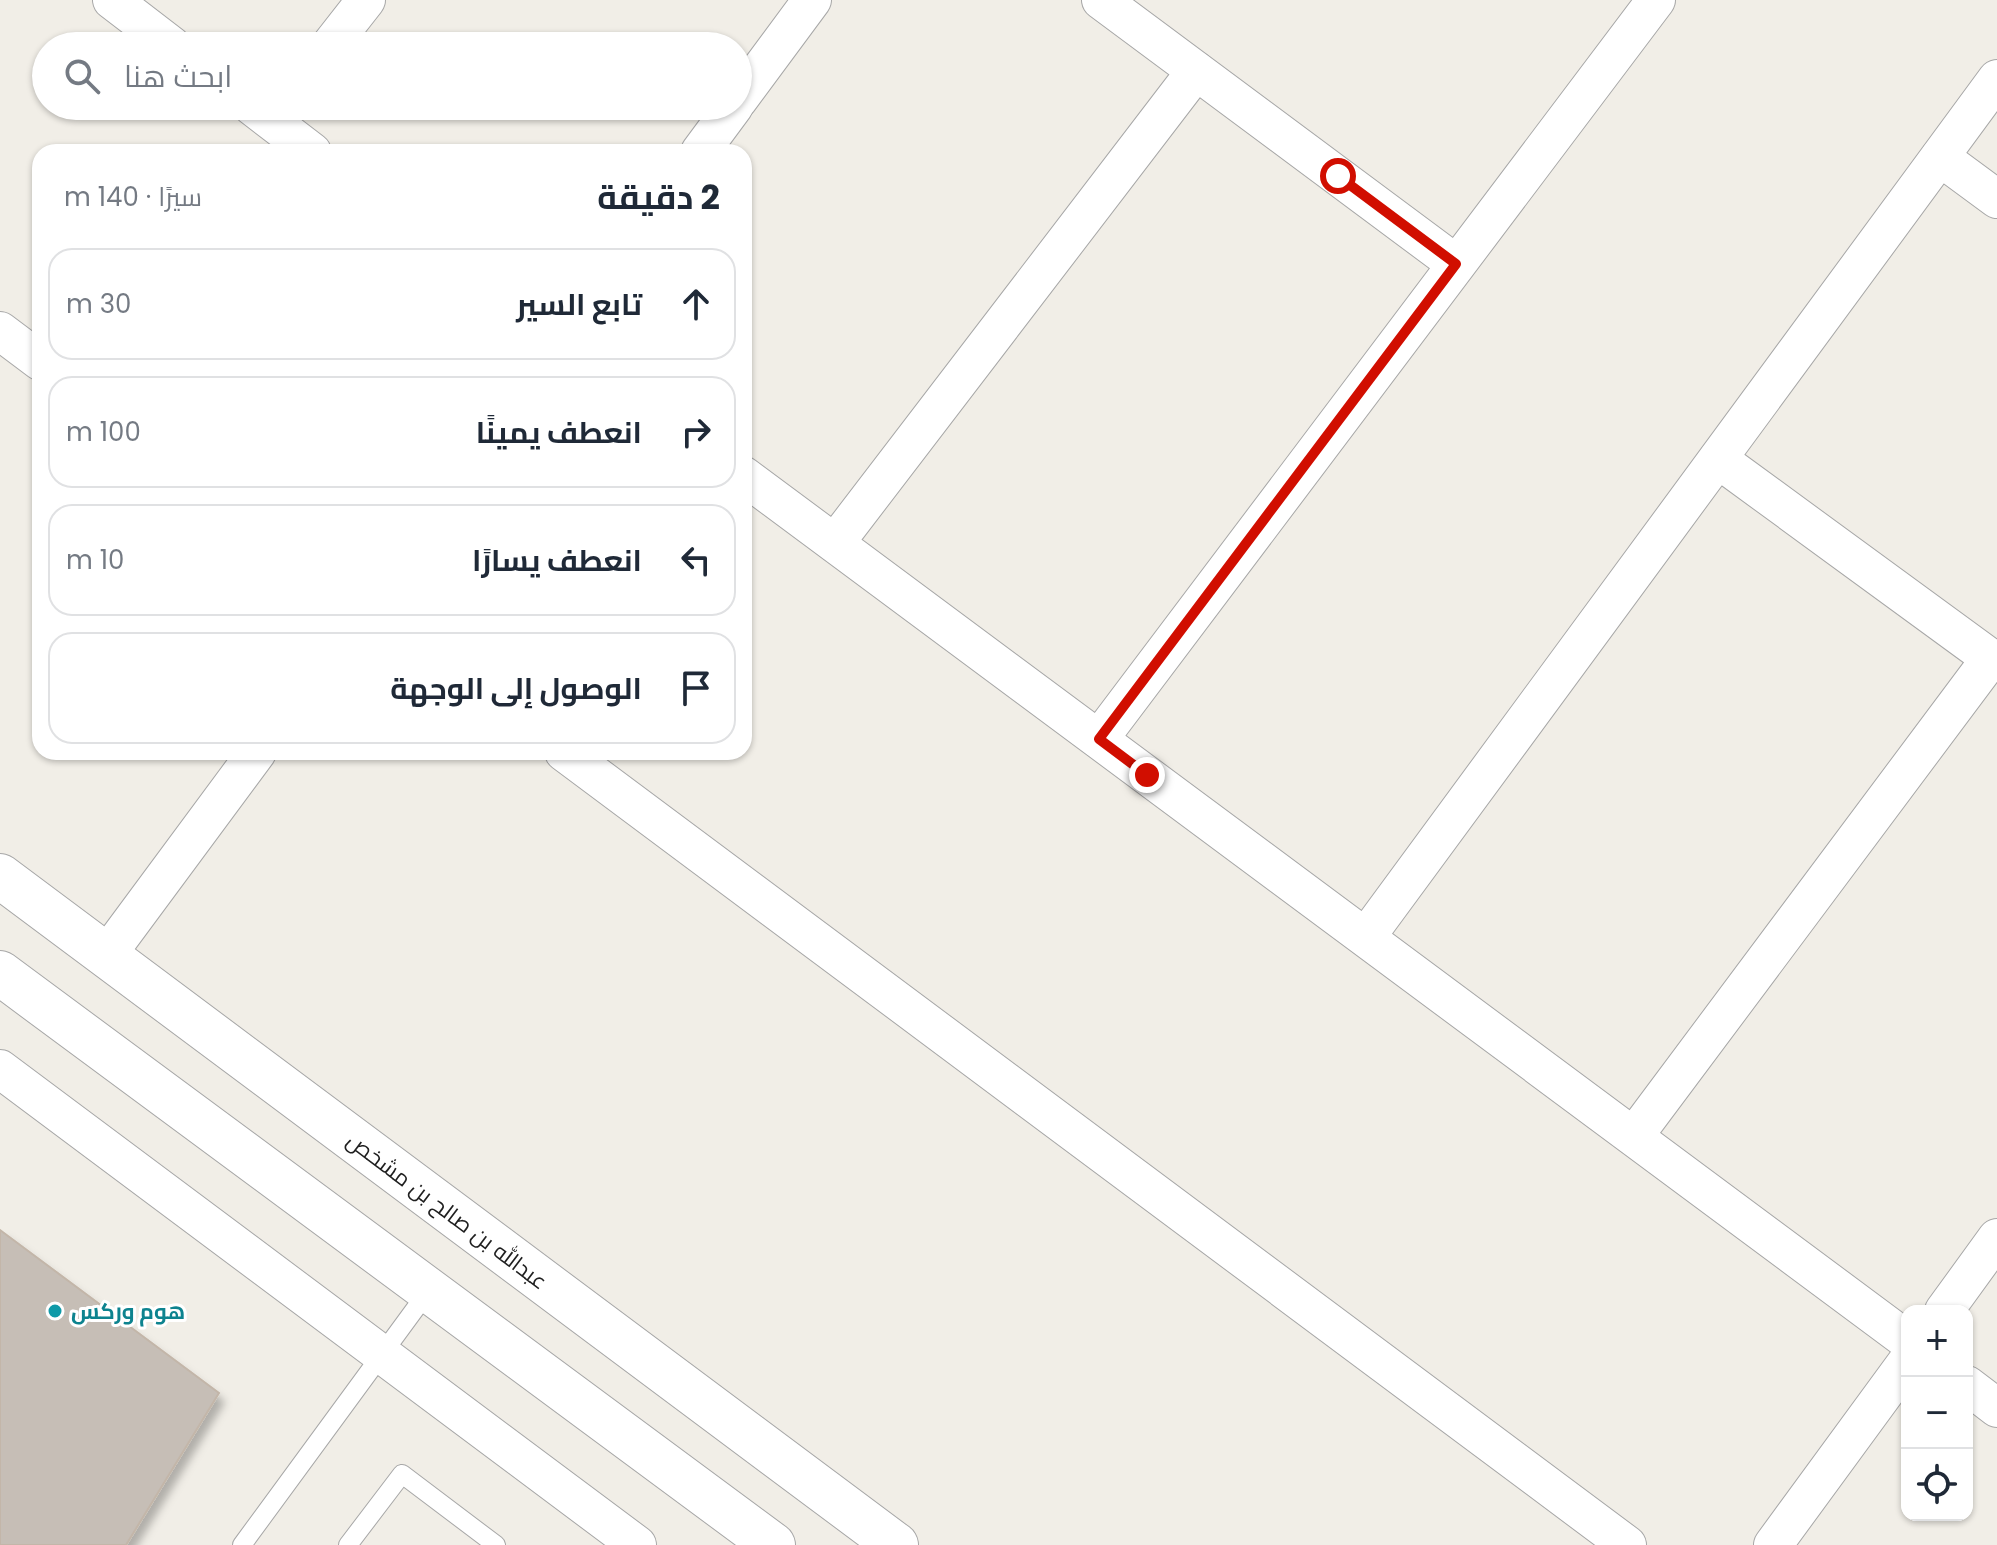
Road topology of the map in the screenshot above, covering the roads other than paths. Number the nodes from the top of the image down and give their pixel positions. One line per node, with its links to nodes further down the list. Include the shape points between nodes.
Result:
1 (112, 0): 6 (street)
2 (366, 0): 7 (street)
3 (812, 0): 10 (street)
4 (1101, 0): 8 (street)
5 (1656, 0): 17 (street)
6 (154, 32)
7 (341, 32)
8 (1196, 71): 17 (street); 22 (street)
9 (1997, 79): 15 (street)
10 (752, 81)
11 (278, 120): 13 (street)
12 (724, 120): 14 (street)
13 (304, 144)
14 (706, 144)
15 (1940, 157): 16 (street); 20 (street)
16 (1997, 199)
17 (1456, 264): 24 (street)
18 (0, 331): 19 (street)
19 (32, 355)
20 (1718, 459): 23 (street); 28 (street)
21 (752, 482): 22 (street)
22 (835, 543): 24 (street)
23 (1994, 660): 32 (street)
24 (1099, 739): 28 (street)
25 (251, 760): 29 (street)
26 (575, 760): 47 (street)
27 (0, 876): 29 (street, عبدالله بن صالح بن مشخص)
28 (1366, 937): 32 (street)
29 (106, 956): 46 (street, عبدالله بن صالح بن مشخص)
30 (0, 973): 34 (street)
31 (0, 1069): 37 (street)
32 (1634, 1136): 36 (street)
33 (1997, 1238): 35 (street)
34 (429, 1290): 37 (lane); 45 (street)
35 (1948, 1305)
36 (1901, 1336)
37 (382, 1354): 41 (lane); 44 (street)
38 (1901, 1370): 48 (street)
39 (1973, 1390): 40 (street)
40 (1997, 1408)
41 (242, 1545)
42 (348, 1545): 43 (lane, via 402,1474)
43 (496, 1545)
44 (637, 1545)
45 (773, 1545)
46 (896, 1545)
47 (1627, 1545)
48 (1773, 1545)

